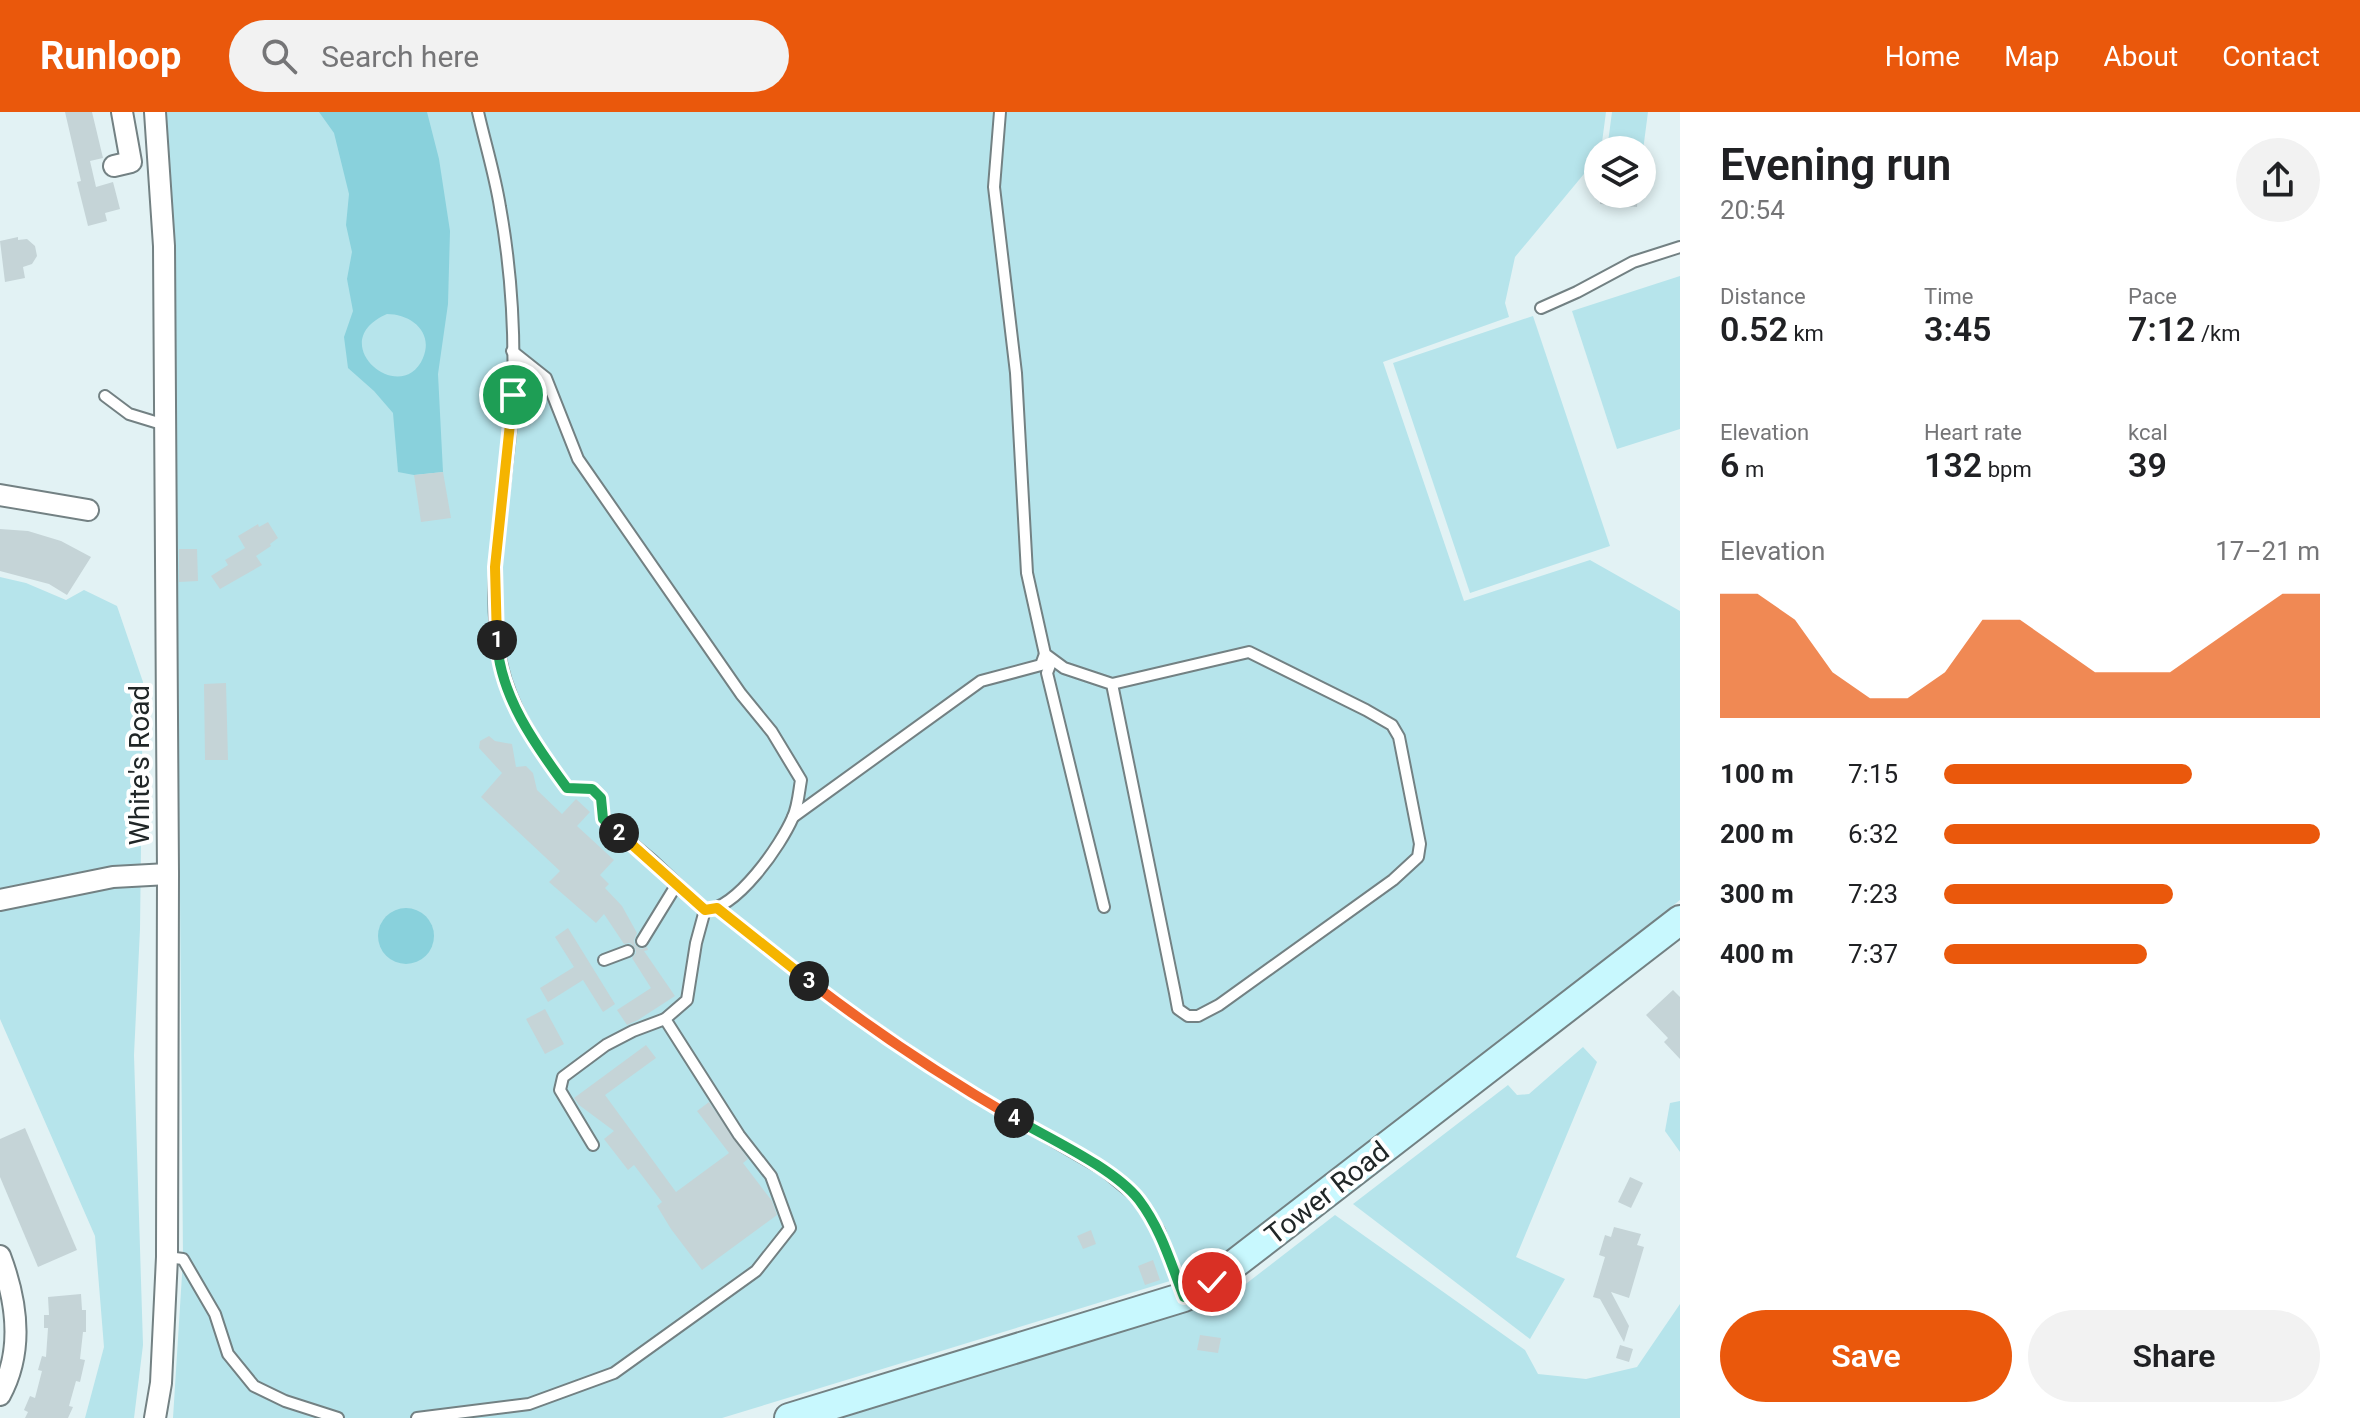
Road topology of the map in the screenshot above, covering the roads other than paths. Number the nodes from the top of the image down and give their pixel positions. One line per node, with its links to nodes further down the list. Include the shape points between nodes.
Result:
1 (122, 112): 5 (street, via 131,162)
2 (155, 112): 10 (street, White's Road)
3 (478, 112): 8 (lane, via 500,205 512,290)
4 (1000, 112): 13 (lane, via 994,187 1016,373 1027,573)
5 (114, 166)
6 (1680, 247): 7 (lane, via 1633,262)
7 (1541, 308)
8 (512, 351): 15 (lane, via 546,378 578,459 795,767 801,780); 17 (lane, via 513,395 495,567 498,647 510,692 533,743 567,788 592,789 601,798 603,819)
9 (105, 396): 10 (lane, via 129,414)
10 (167, 425): 16 (street, White's Road)
11 (0, 495): 12 (street)
12 (88, 510)
13 (1048, 657): 14 (lane); 15 (lane, via 1041,665 981,681); 19 (lane, via 1047,673)
14 (1112, 684): 14 (lane, via 1249,652 1366,710 1392,725 1399,737 1420,844 1418,857 1219,1005 1188,1016 1178,1009)
15 (793, 817): 20 (lane, via 760,871)
16 (168, 874): 18 (street, via 113,877); 28 (street, White's Road)
17 (677, 884): 20 (lane); 22 (lane)
18 (0, 900)
19 (1104, 907)
20 (711, 909): 25 (lane, via 696,943 687,1000); 29 (lane, via 956,1084 1115,1179 1138,1198 1159,1231)
21 (1680, 920): 29 (street, Tower Road, via 1223,1274)
22 (642, 941)
23 (628, 951): 24 (lane)
24 (604, 960)
25 (665, 1019): 26 (lane, via 606,1045 563,1077 560,1090); 34 (lane, via 771,1176 790,1228 756,1271 614,1373 529,1404)
26 (593, 1145)
27 (0, 1256): 30 (street, via 16,1316)
28 (167, 1257): 32 (street, White's Road); 33 (lane, via 183,1259 215,1314 228,1354 254,1386)
29 (1184, 1297): 35 (street, Tower Road)
30 (8, 1344): 31 (street)
31 (0, 1395)
32 (155, 1418)
33 (338, 1418)
34 (417, 1418)
35 (789, 1418)

